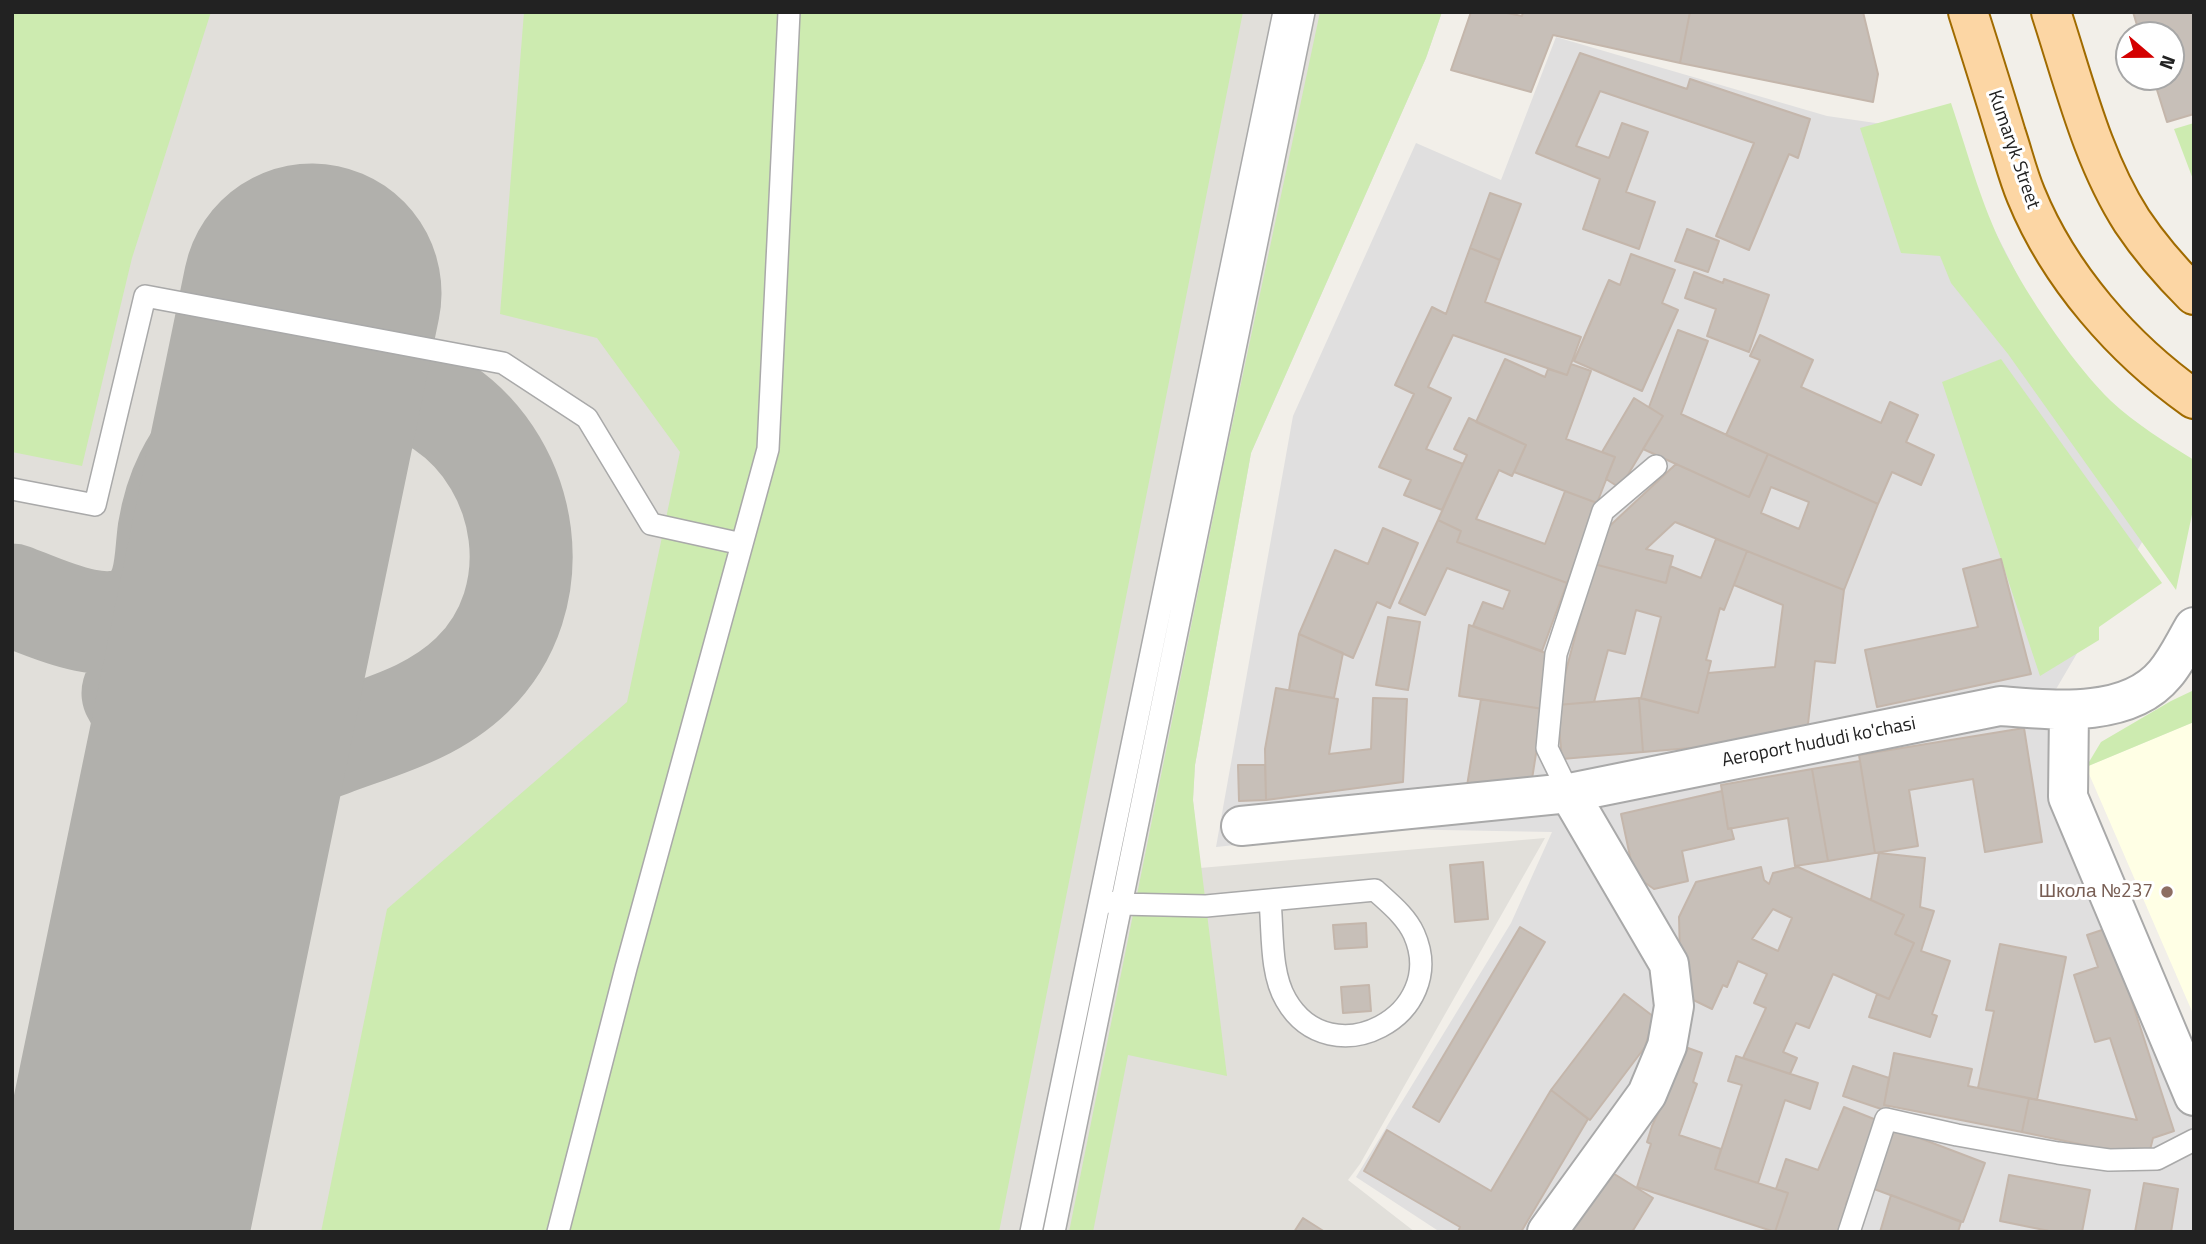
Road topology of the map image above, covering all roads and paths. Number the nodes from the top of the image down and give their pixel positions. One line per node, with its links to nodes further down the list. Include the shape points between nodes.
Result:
1 (789, 12): 10 (lane, via 768,449)
2 (1284, 12): 15 (lane)
3 (1304, 12): 17 (lane)
4 (1968, 12): 7 (main road, Kumaryk Street, via 2026,195 2044,233 2065,268 2112,326)
5 (2051, 12): 6 (main road, via 2104,166 2131,220)
6 (2194, 295)
7 (2194, 399)
8 (1656, 466): 13 (lane, via 1603,511 1556,654 1547,748)
9 (12, 489): 10 (lane, via 95,505 145,296 503,363 587,418 651,524)
10 (742, 544): 20 (lane)
11 (2194, 627): 12 (street, Aeroport hududi ko'chasi, via 2164,675 2138,695)
12 (2069, 711): 13 (street, Aeroport hududi ko'chasi, via 2000,706); 18 (street, via 2068,797)
13 (1569, 793): 14 (street, Aeroport hududi ko'chasi); 23 (street, via 1669,964 1674,1006 1667,1046 1647,1094)
14 (1241, 826)
15 (1099, 900): 17 (lane); 21 (lane)
16 (1270, 901): 16 (lane, via 1375,890 1405,919 1418,945 1418,983 1400,1014 1383,1027 1349,1036 1315,1028 1298,1016 1286,999 1277,971); 17 (lane)
17 (1121, 904): 22 (lane)
18 (2194, 1096)
19 (2194, 1140): 24 (lane, via 2157,1159 2109,1160 1886,1119)
20 (558, 1232)
21 (1031, 1232)
22 (1054, 1232)
23 (1547, 1232)
24 (1849, 1232)

